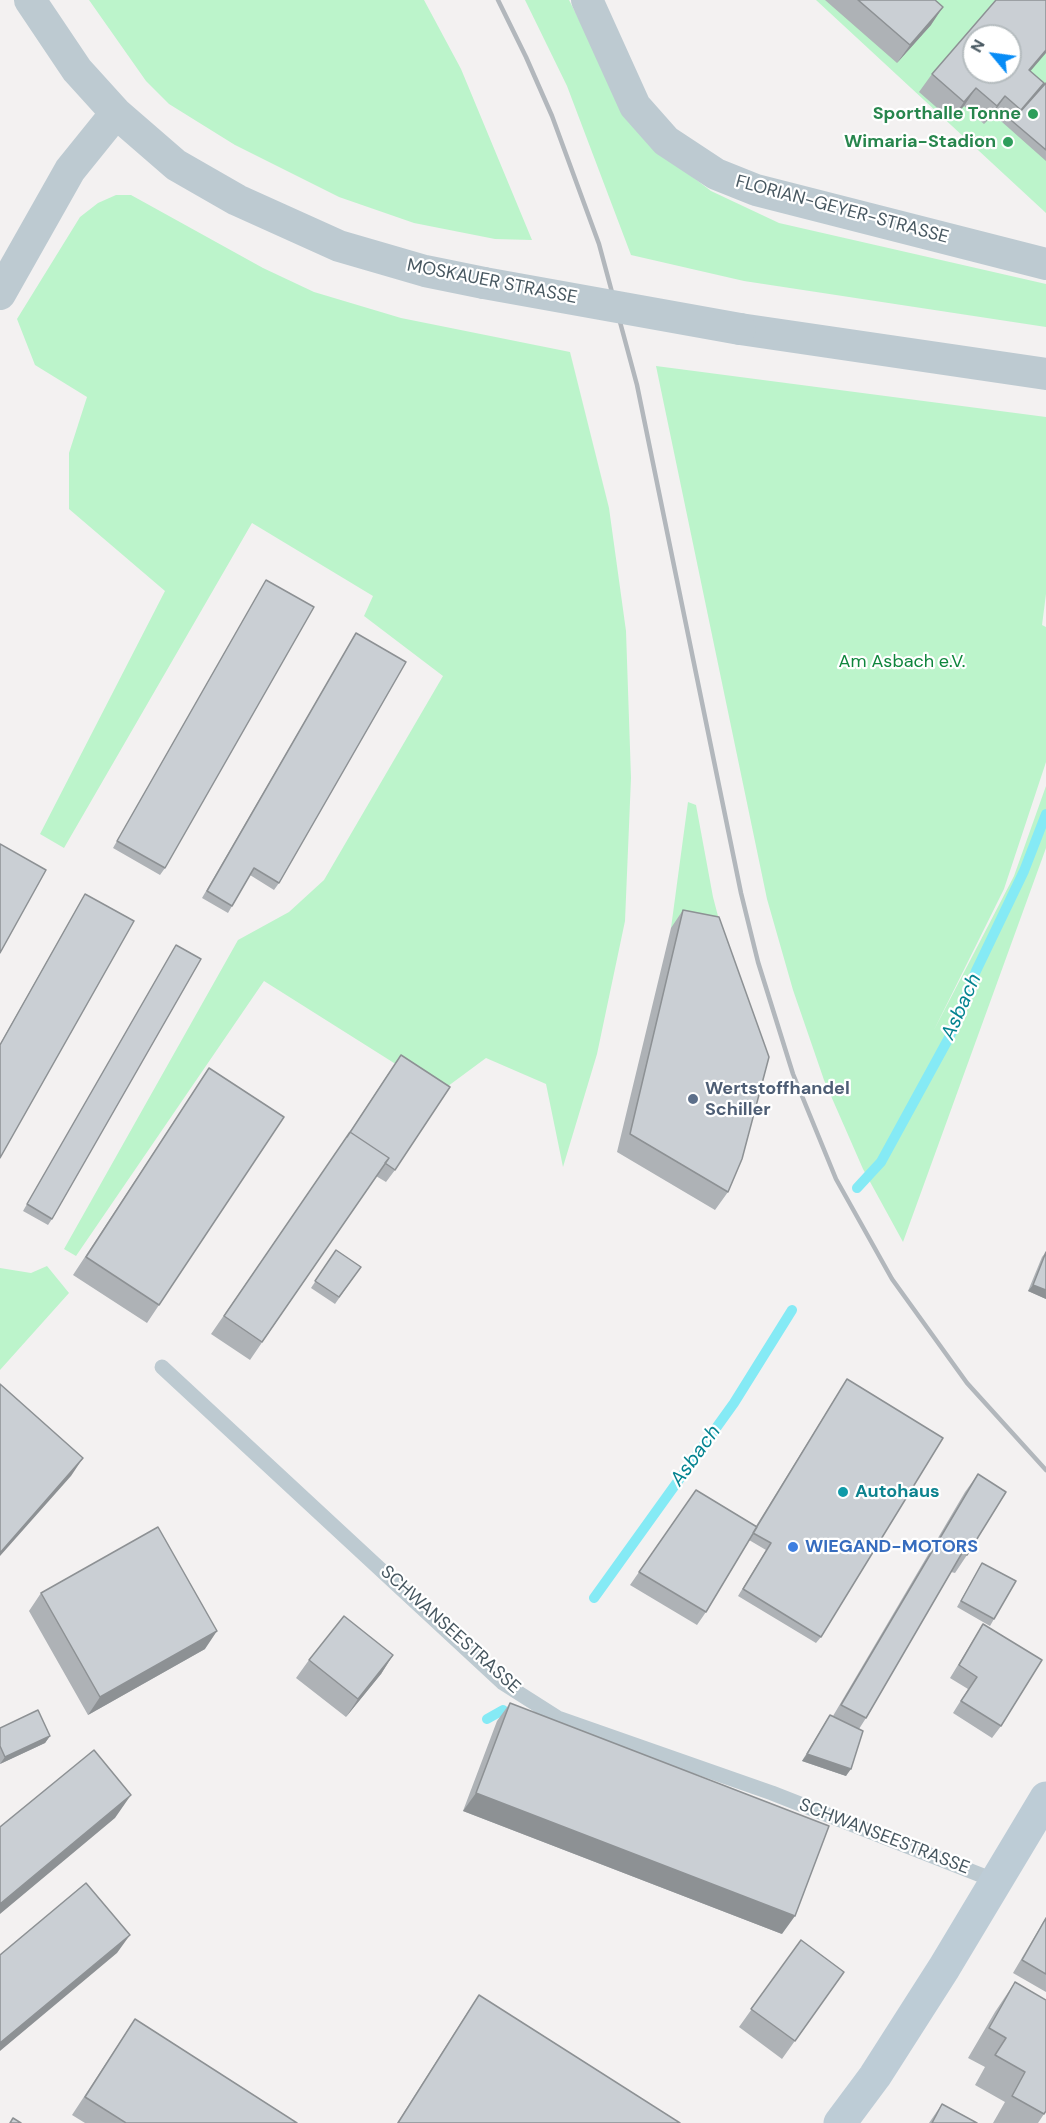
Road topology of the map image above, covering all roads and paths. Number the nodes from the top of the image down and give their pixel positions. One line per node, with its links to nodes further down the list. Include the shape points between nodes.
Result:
1 (30, 0): 3 (street, MOSKAUER STRASSE, via 77,69)
2 (588, 0): 4 (street, FLORIAN-GEYER-STRASSE, via 635,106 666,141 716,174 756,190)
3 (116, 113): 5 (street, via 70,170); 6 (street, MOSKAUER STRASSE, bridge, via 176,165 285,224 339,246 425,271 740,329)
4 (1046, 264)
5 (0, 294)
6 (1046, 374)
7 (162, 1367): 9 (lane, SCHWANSEESTRASSE, via 503,1683 558,1718 772,1793)
8 (1046, 1798): 9 (street)
9 (996, 1881): 10 (street, via 876,2076)
10 (840, 2123)

